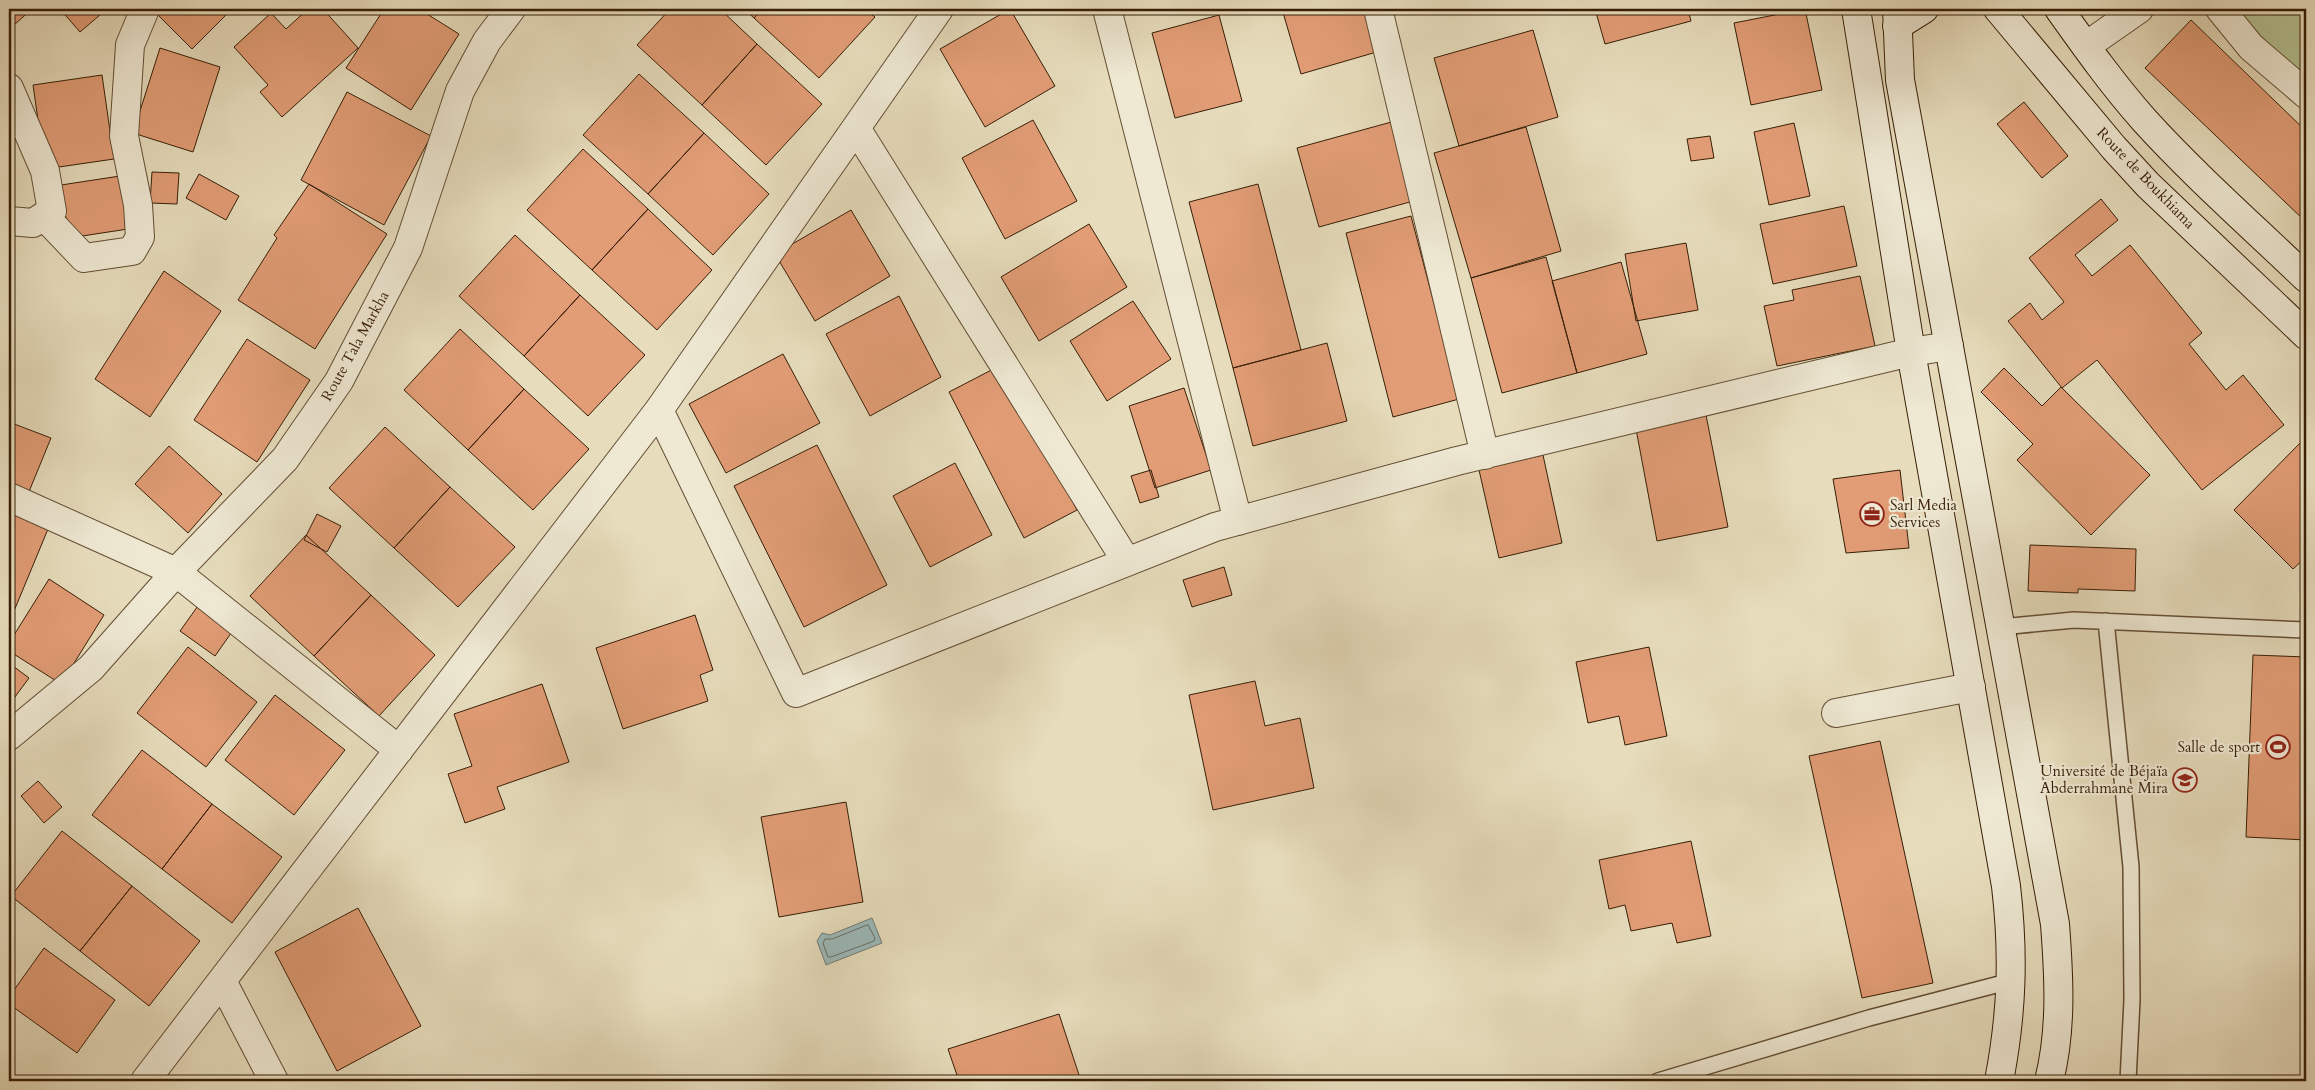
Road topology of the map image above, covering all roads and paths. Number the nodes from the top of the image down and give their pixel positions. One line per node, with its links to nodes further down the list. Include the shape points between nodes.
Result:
1 (145, 9): 17 (street, via 130,45 124,136 138,205 140,237 132,251 84,258)
2 (511, 9): 28 (street, Route Tala Markha, via 487,41 460,91 408,248 339,381 285,459)
3 (939, 9): 16 (street)
4 (1107, 9): 26 (street)
5 (1378, 9): 24 (street)
6 (1856, 9): 22 (street)
7 (1924, 9): 12 (street)
8 (1998, 9): 20 (street, Route de Boukhiama, via 2148,185)
9 (2059, 9): 13 (street)
10 (2139, 9): 13 (street)
11 (2220, 9): 15 (street, via 2251,47)
12 (1897, 17): 21 (street, via 1900,80)
13 (2086, 46): 19 (street, via 2111,80 2180,158)
14 (9, 88): 17 (street, via 45,171 52,211)
15 (2306, 94)
16 (856, 128): 23 (street); 27 (street)
17 (44, 216): 18 (street, via 33,223)
18 (9, 221)
19 (2306, 278)
20 (2306, 335)
21 (1949, 346): 22 (street); 30 (street)
22 (1911, 352): 24 (street); 32 (street)
23 (659, 410): 27 (street, via 796,693); 35 (street)
24 (1485, 455): 26 (street)
25 (9, 498): 28 (street)
26 (1238, 520): 27 (street)
27 (1127, 562)
28 (176, 572): 34 (street, Route Tala Markha, via 91,668); 35 (street)
29 (2106, 620): 30 (lane); 31 (lane); 43 (lane, via 2131,867 2132,1000)
30 (2001, 628): 42 (street, via 2055,924 2059,1020)
31 (2306, 630)
32 (1971, 686): 33 (street); 37 (street, via 2006,886)
33 (1836, 713)
34 (9, 736)
35 (399, 750): 36 (street)
36 (222, 981): 38 (street); 39 (street)
37 (2012, 981): 40 (lane, via 1869,1018); 41 (street, via 2006,1042)
38 (145, 1081)
39 (274, 1081)
40 (1658, 1081)
41 (1998, 1081)
42 (2049, 1081)
43 (2128, 1081)

